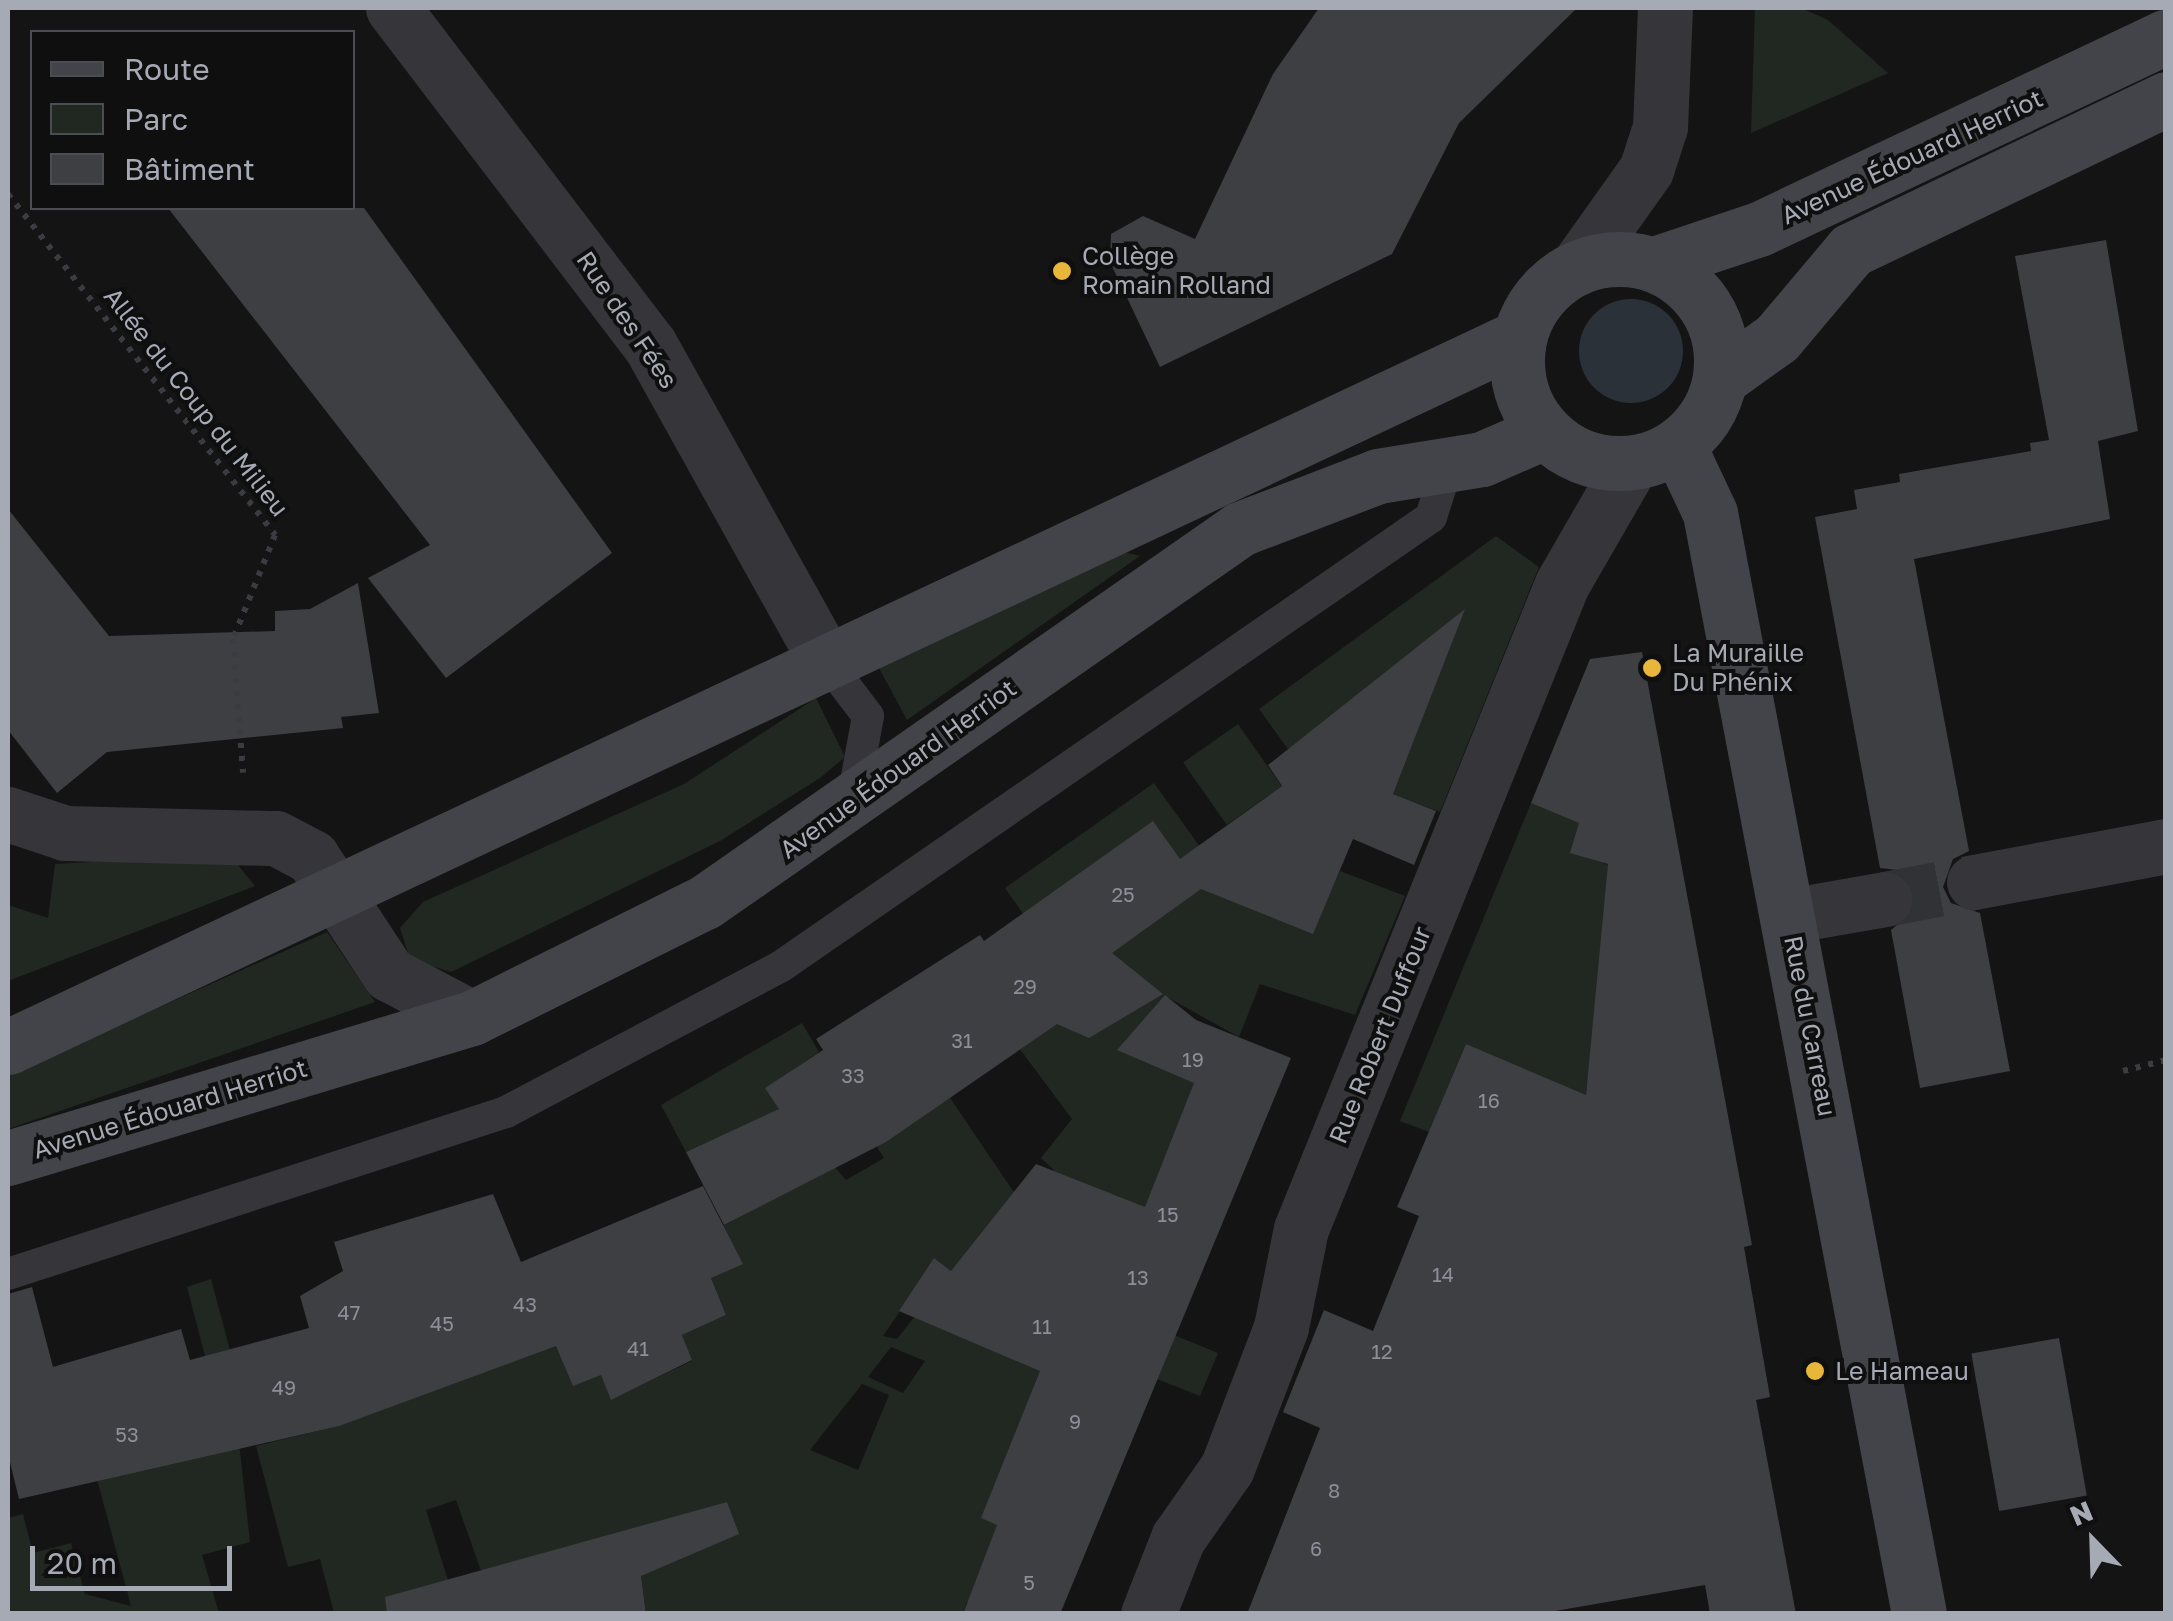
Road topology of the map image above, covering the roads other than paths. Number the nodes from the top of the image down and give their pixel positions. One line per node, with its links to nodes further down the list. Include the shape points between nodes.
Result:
1 (393, 8): 12 (street, Rue des Fées, via 650,346)
2 (1664, 8): 6 (street, via 1660,127 1646,170)
3 (2166, 37): 5 (street, Avenue Édouard Herriot, via 1760,229)
4 (2166, 99): 8 (street, via 1851,250 1777,338)
5 (1654, 264): 6 (street); 8 (street, via 1701,299 1722,348)
6 (1577, 267): 7 (street, via 1540,296)
7 (1518, 337): 9 (street, via 1516,372); 12 (street)
8 (1720, 378): 10 (street, via 1706,415)
9 (1544, 432): 10 (street, via 1570,452); 11 (street, Avenue Édouard Herriot)
10 (1655, 454): 19 (street, Rue du Carreau, via 1710,512); 24 (street, Rue Robert Duffour, via 1562,584 1301,1229 1281,1328 1227,1468 1178,1538)
11 (1448, 464): 13 (street, Avenue Édouard Herriot, via 1378,476 1240,529); 23 (lane, via 1431,517 780,967 506,1112)
12 (824, 658): 13 (lane, via 868,716); 17 (street)
13 (851, 808): 20 (street, Avenue Édouard Herriot, via 705,902)
14 (8, 814): 17 (street, via 65,833 247,834 312,857)
15 (2166, 846): 16 (street)
16 (1974, 882)
17 (344, 895): 20 (street, via 389,974); 21 (street)
18 (1885, 899): 19 (street)
19 (1788, 916): 25 (street, Rue du Carreau)
20 (472, 1018): 22 (street, Avenue Édouard Herriot)
21 (8, 1047)
22 (8, 1158)
23 (8, 1274)
24 (1148, 1614)
25 (1919, 1614)

